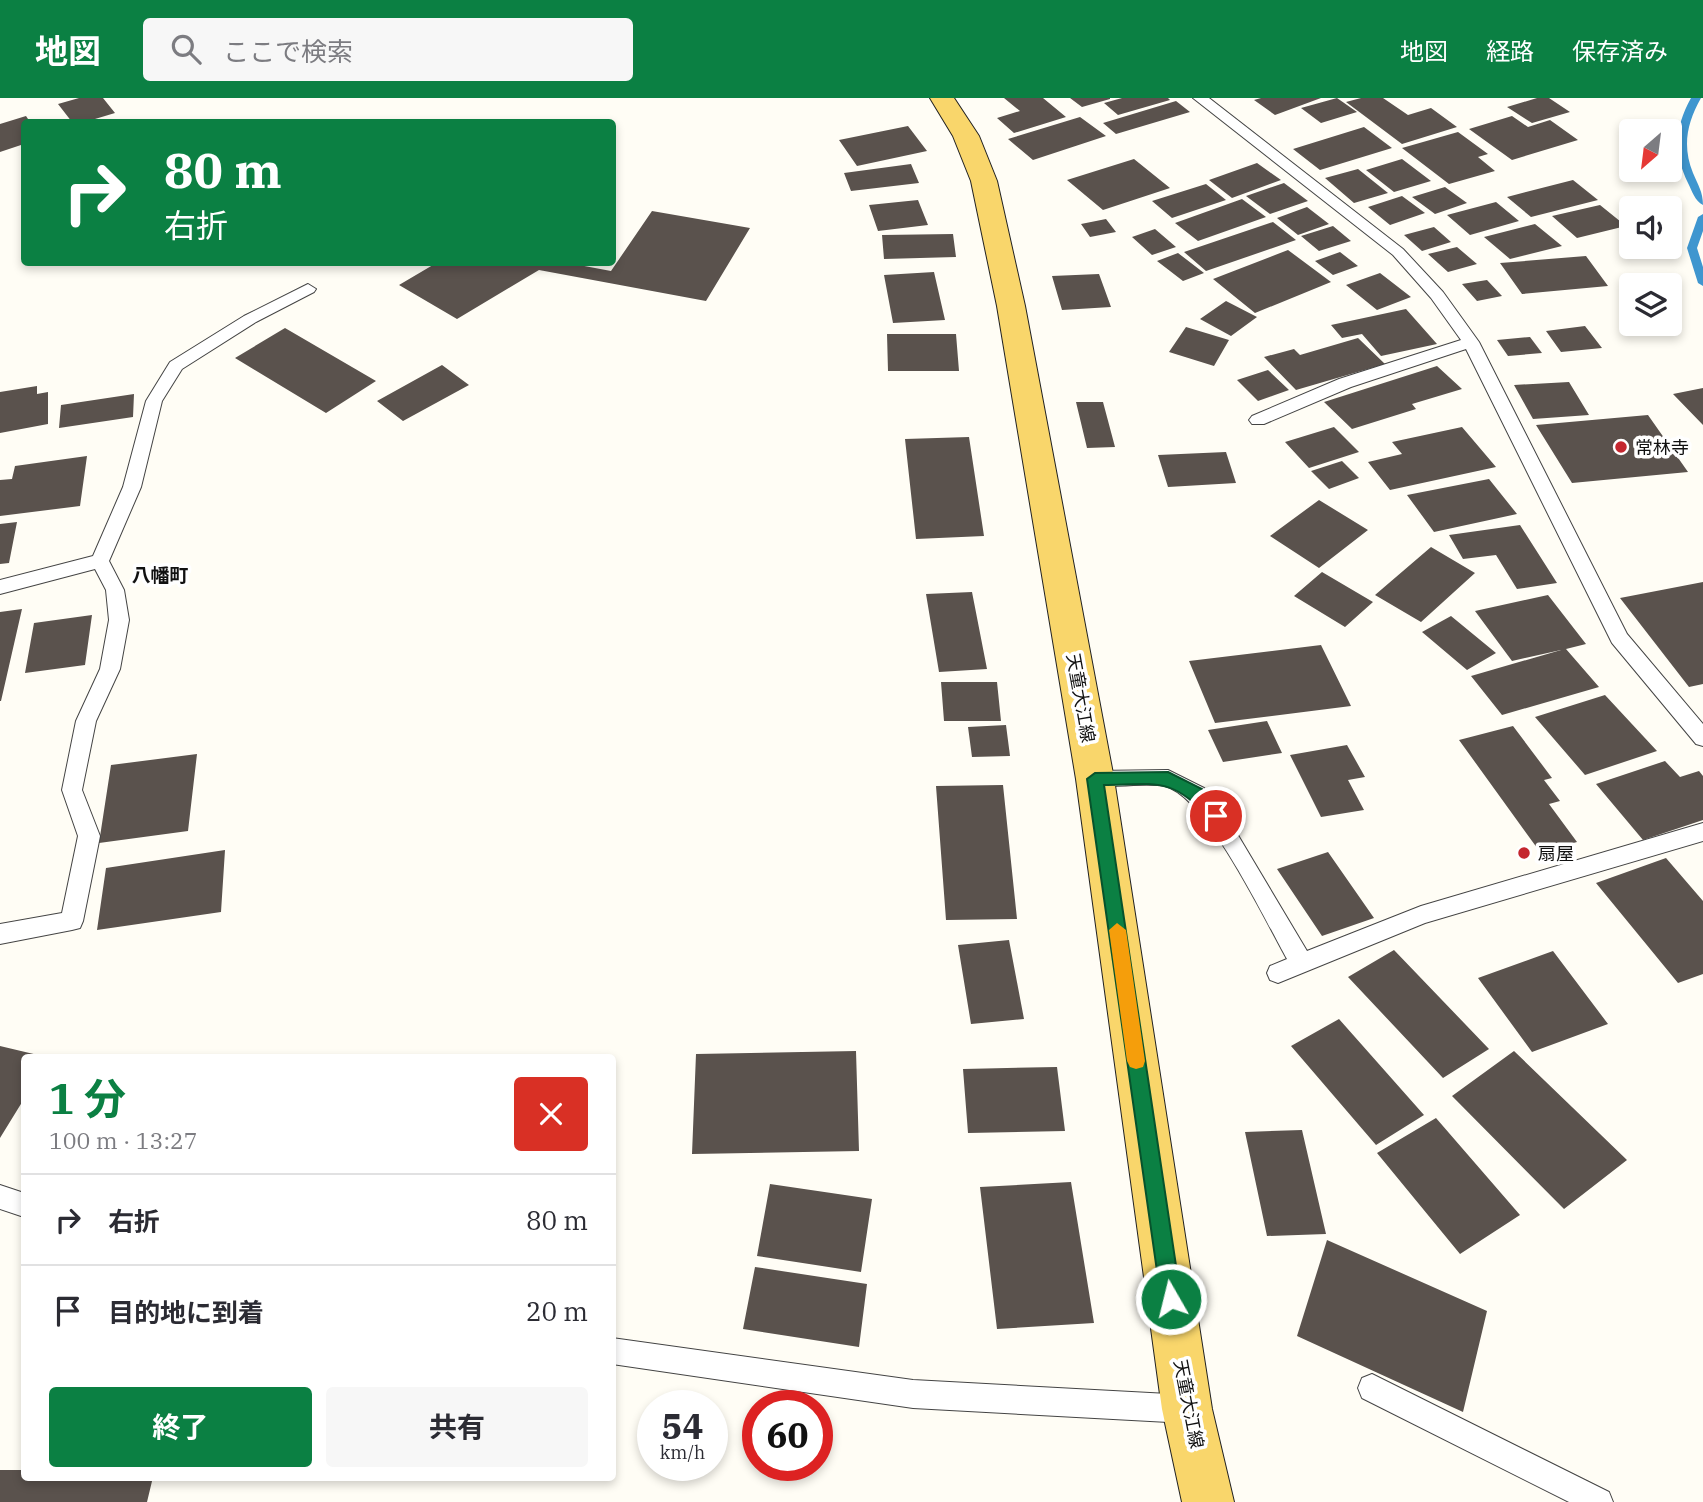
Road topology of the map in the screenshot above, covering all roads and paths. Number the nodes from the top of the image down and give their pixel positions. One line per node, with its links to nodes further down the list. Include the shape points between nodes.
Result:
1 (943, 98): 9 (main road, 天童大江線, via 966,136 984,181 1011,306)
2 (1200, 98): 4 (lane, via 1398,252)
3 (308, 289): 6 (lane, via 176,366 154,401 132,487)
4 (1471, 342): 5 (lane, via 1345,383); 8 (lane, via 1619,638)
5 (1258, 419)
6 (100, 561): 7 (lane); 11 (lane, via 115,590 119,620 110,669 86,721 72,790 89,836 72,921)
7 (0, 587)
8 (1703, 738)
9 (1095, 779): 12 (lane, via 1168,778 1197,794 1216,816); 18 (main road, 天童大江線)
10 (1703, 832): 12 (lane, via 1421,915)
11 (0, 934)
12 (1303, 965): 13 (lane)
13 (1278, 973)
14 (0, 1197): 15 (lane)
15 (21, 1204)
16 (616, 1352): 18 (lane, via 913,1394)
17 (1372, 1388): 20 (lane)
18 (1187, 1409): 19 (main road, 天童大江線)
19 (1216, 1497)
20 (1599, 1502)

